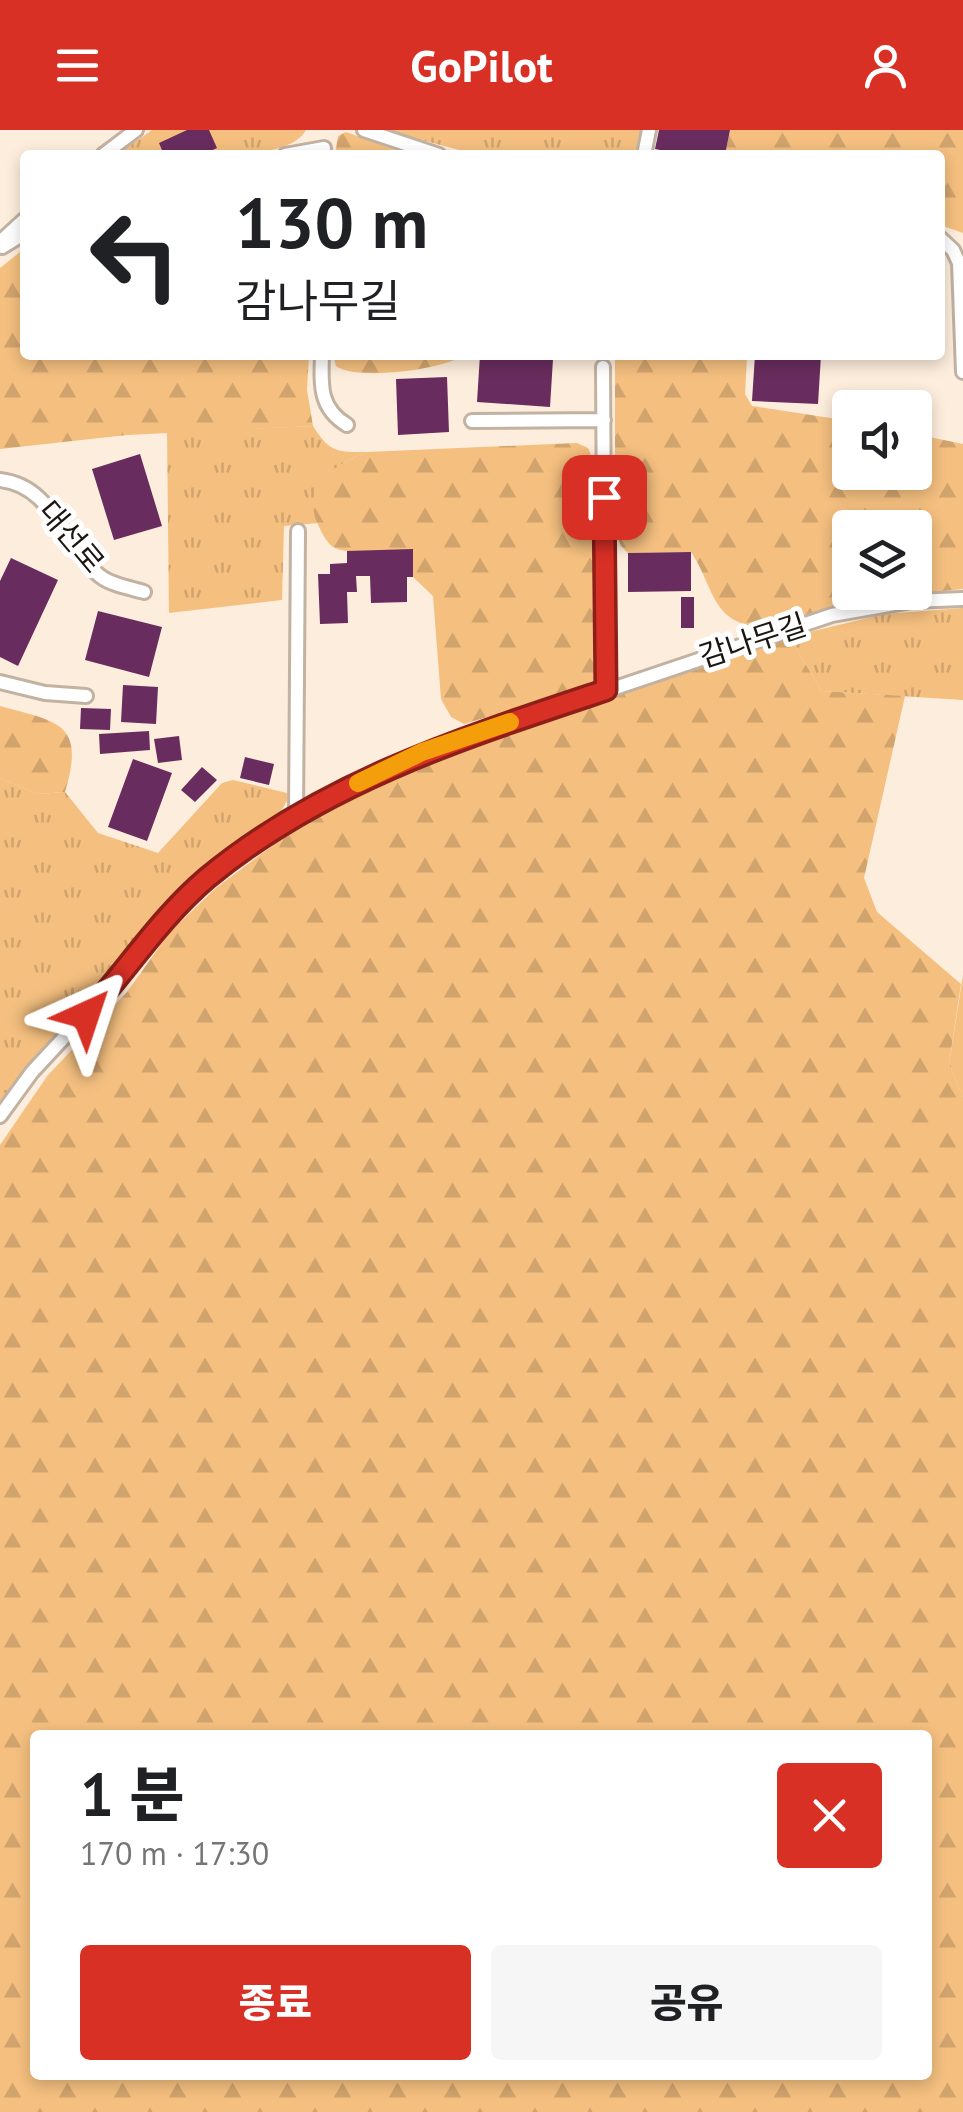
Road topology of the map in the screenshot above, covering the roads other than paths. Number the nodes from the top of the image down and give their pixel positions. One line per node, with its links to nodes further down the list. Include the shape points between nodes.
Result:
1 (136, 130): 3 (lane)
2 (364, 130): 4 (lane)
3 (110, 150)
4 (424, 150)
5 (20, 224): 7 (lane)
6 (945, 242): 10 (lane, via 954,250 962,282)
7 (0, 245)
8 (322, 360): 13 (lane, via 324,405)
9 (603, 367): 11 (lane)
10 (963, 372)
11 (604, 420): 12 (lane); 19 (lane)
12 (472, 421)
13 (347, 425)
14 (0, 480): 16 (lane, 대선로, via 30,489 45,503 102,579)
15 (298, 531): 21 (lane)
16 (144, 592)
17 (963, 598): 19 (lane, 감나무길, via 832,615)
18 (0, 682): 20 (lane)
19 (606, 690): 21 (lane, 감나무길, via 422,752)
20 (86, 696)
21 (296, 815): 22 (lane, 감나무길, via 206,879 159,926)
22 (0, 1116)

